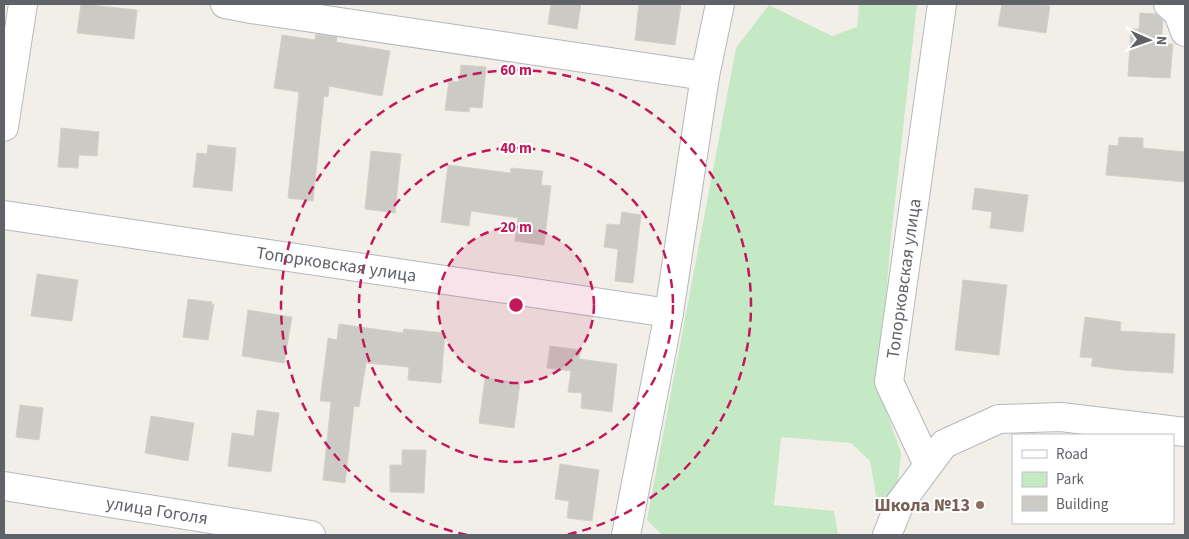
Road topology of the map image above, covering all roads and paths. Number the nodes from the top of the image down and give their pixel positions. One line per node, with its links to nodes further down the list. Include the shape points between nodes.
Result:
1 (23, 4): 8 (street)
2 (225, 4): 7 (street)
3 (720, 4): 7 (street)
4 (942, 4): 12 (street, Топорковская улица, via 889,382)
5 (1168, 4): 6 (street, via 1178,13)
6 (1185, 32)
7 (705, 76): 10 (street)
8 (4, 126)
9 (4, 215): 10 (street, Топорковская улица)
10 (669, 313): 15 (street)
11 (1185, 432): 12 (street, via 1061,416 999,419 944,444)
12 (928, 465): 16 (street, via 900,504)
13 (4, 486): 14 (street, улица Гоголя)
14 (311, 535)
15 (626, 535)
16 (887, 535)

